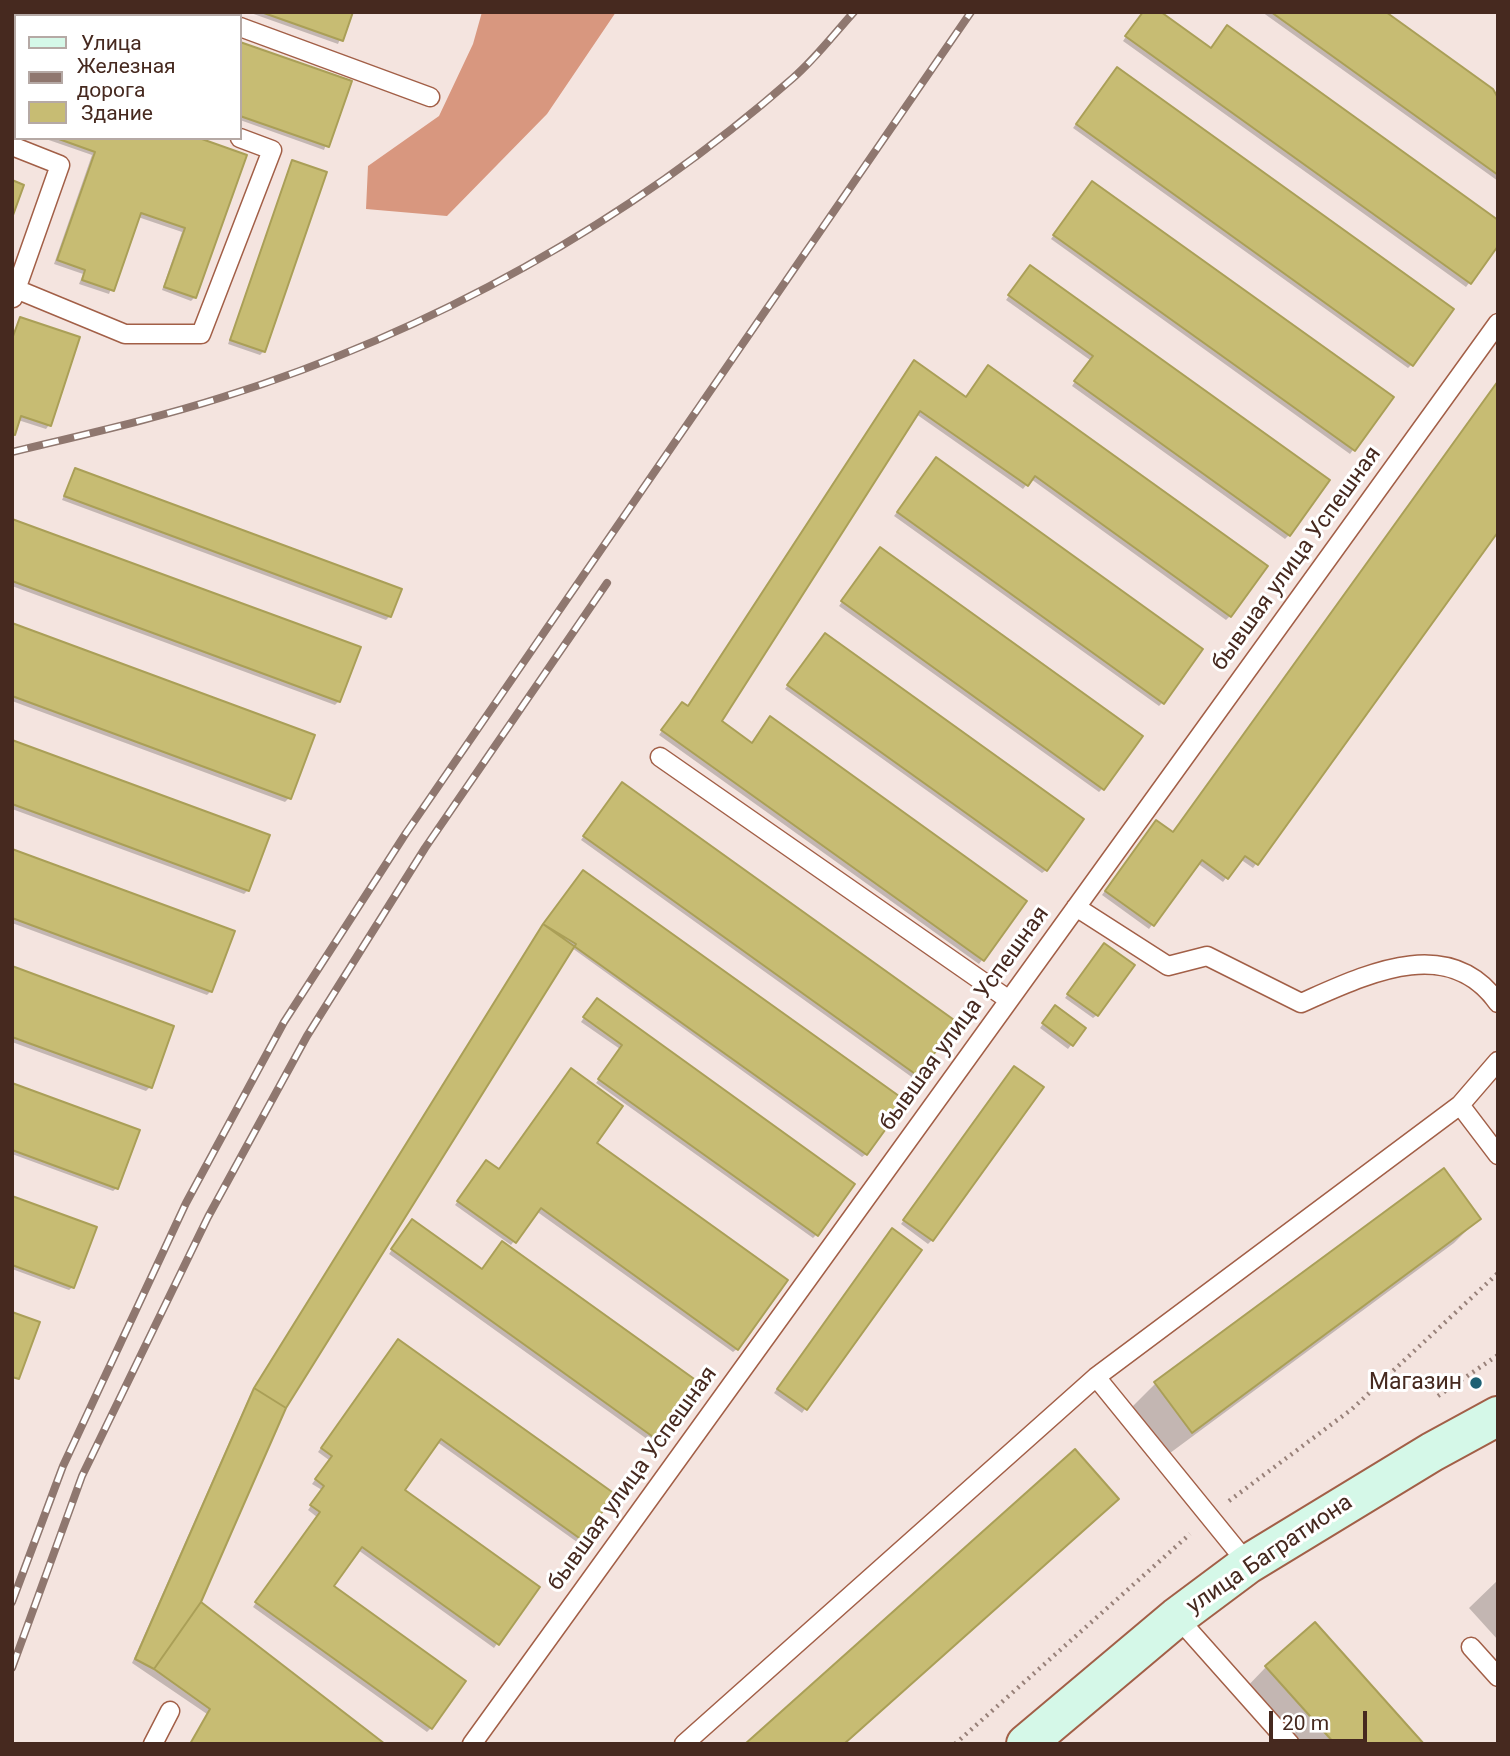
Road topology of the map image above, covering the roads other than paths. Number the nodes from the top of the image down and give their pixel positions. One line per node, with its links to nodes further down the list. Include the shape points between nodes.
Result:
1 (242, 28): 2 (lane)
2 (430, 97)
3 (242, 139): 5 (lane, via 272,150 201,334 125,334)
4 (12, 146): 5 (lane, via 60,165)
5 (14, 295)
6 (1498, 323): 8 (lane, бывшая улица Успешная)
7 (660, 757): 9 (lane)
8 (1076, 907): 9 (lane, бывшая улица Успешная); 10 (lane, via 1168,966 1207,956 1300,1003 1380,969 1434,963 1484,984)
9 (1009, 1000): 22 (lane, бывшая улица Успешная)
10 (1498, 1003)
11 (1498, 1061): 12 (lane)
12 (1460, 1105): 13 (lane); 14 (lane)
13 (1498, 1154)
14 (1096, 1377): 16 (lane); 23 (lane)
15 (1498, 1416): 16 (street, улица Багратиона)
16 (1248, 1564): 17 (street, улица Багратиона)
17 (1177, 1617): 24 (street, улица Багратиона); 25 (lane)
18 (1471, 1647): 19 (lane)
19 (1498, 1677)
20 (170, 1711): 21 (lane)
21 (153, 1744)
22 (471, 1744)
23 (684, 1744)
24 (1026, 1744)
25 (1290, 1744)

